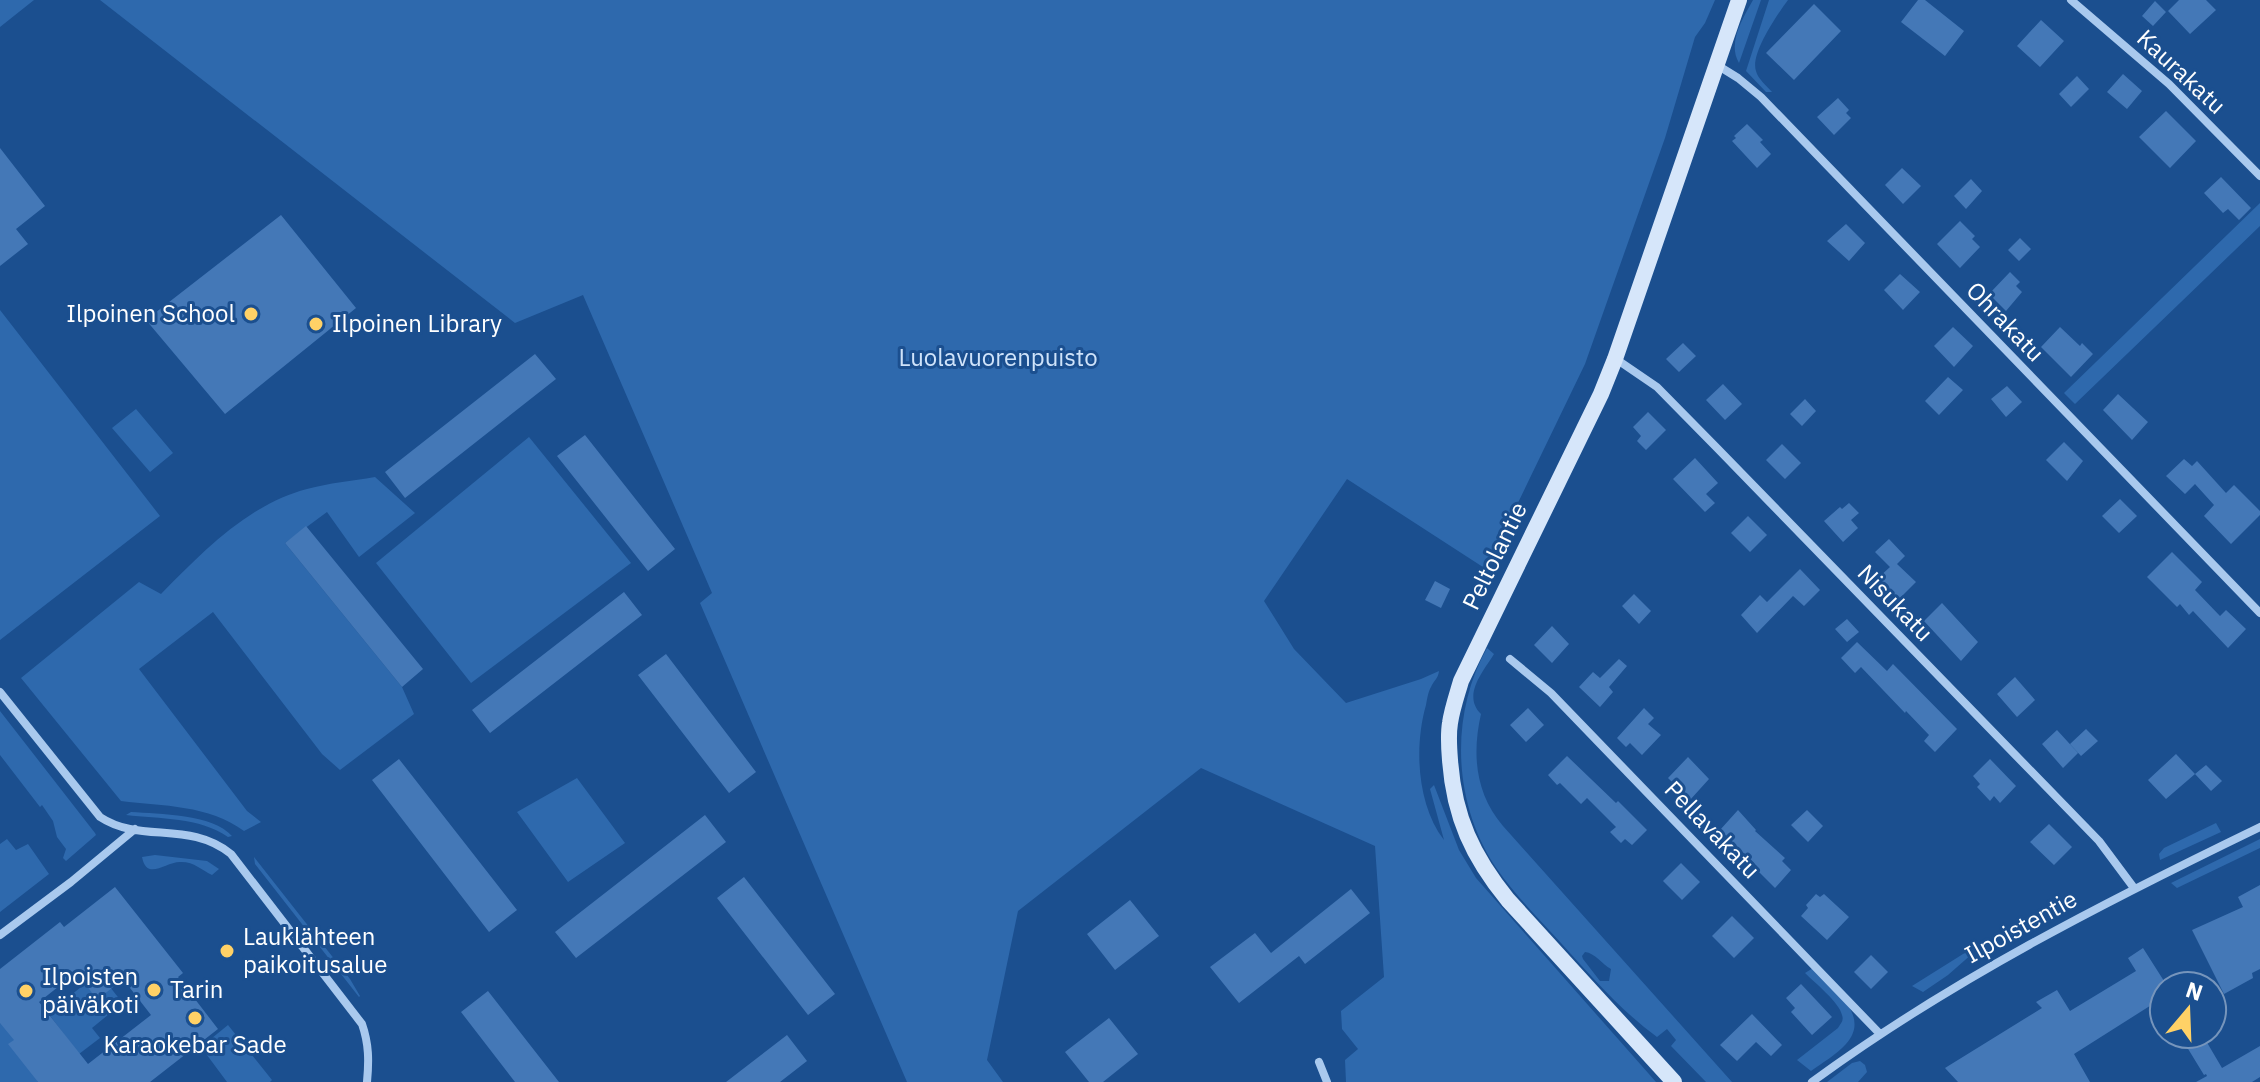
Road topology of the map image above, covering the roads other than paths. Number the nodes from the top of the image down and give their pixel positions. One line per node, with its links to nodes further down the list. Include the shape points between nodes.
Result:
1 (1739, 0): 3 (street, Peltolantie)
2 (2071, 0): 4 (street, Kaurakatu, via 2169,84)
3 (1717, 65): 5 (street, Peltolantie); 6 (street, Ohrakatu, via 1761,97)
4 (2260, 176)
5 (1615, 359): 11 (street, Nisukatu, via 1677,407 2099,841); 17 (street, Peltolantie, via 1461,681 1449,725 1450,768 1463,828 1495,884)
6 (2260, 613)
7 (1510, 659): 13 (street, Pellavakatu, via 1551,693)
8 (0, 692): 10 (street, via 100,817)
9 (2260, 827): 11 (street, Ilpoistentie)
10 (135, 829): 12 (street); 15 (street, via 193,835 231,854 362,1024 370,1054)
11 (2134, 888): 13 (street, Ilpoistentie, via 1971,977)
12 (0, 935)
13 (1880, 1034): 18 (street, Ilpoistentie)
14 (1319, 1062): 16 (street)
15 (367, 1082)
16 (1327, 1082)
17 (1674, 1082)
18 (1812, 1082)

